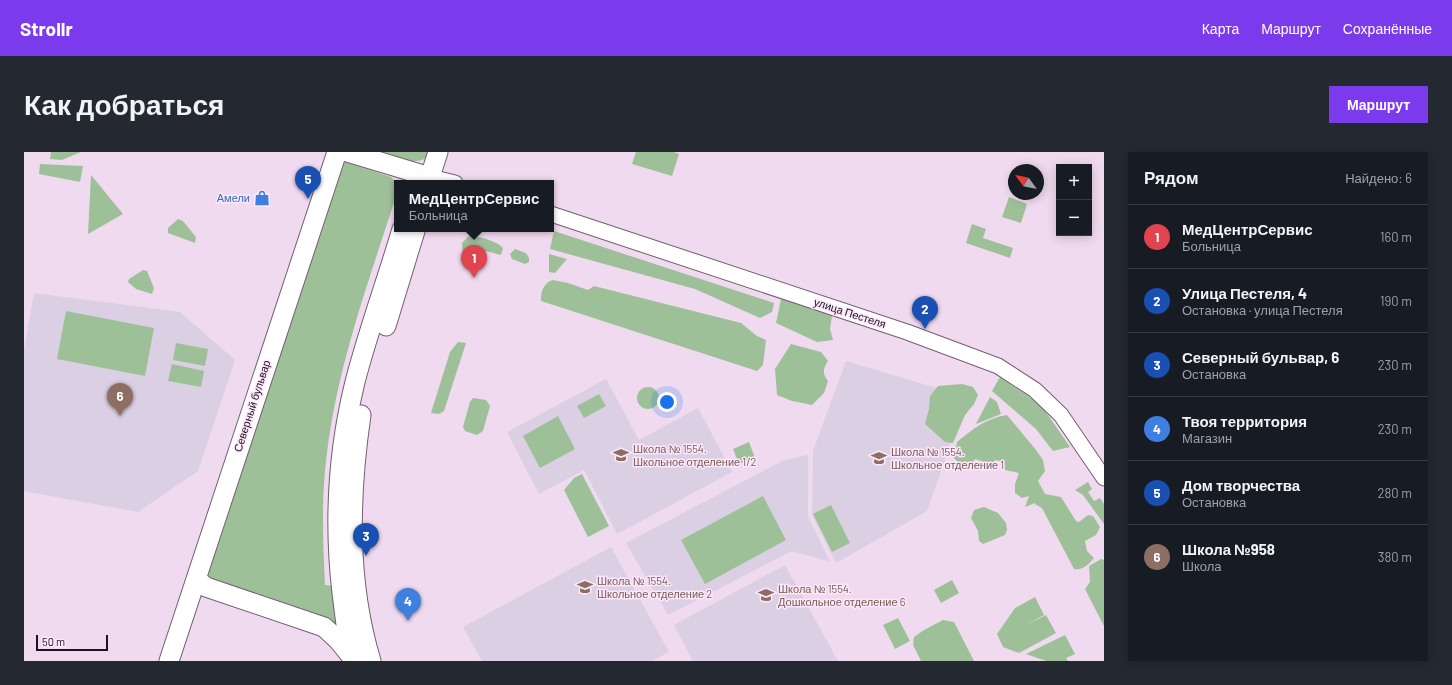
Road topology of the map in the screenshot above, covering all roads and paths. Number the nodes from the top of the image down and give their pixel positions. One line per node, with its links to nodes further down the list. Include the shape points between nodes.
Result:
1 (337, 152): 9 (main road, Северный бульвар)
2 (347, 152): 4 (main road)
3 (438, 152): 4 (main road)
4 (424, 179)
5 (554, 215): 8 (street, улица Пестеля, via 907,332 998,366 1035,390 1056,410)
6 (401, 232): 10 (main road, via 355,383 342,448 338,515 340,576 345,612)
7 (414, 232): 10 (main road, via 365,391 355,459 352,519 354,575 359,612)
8 (1104, 478)
9 (196, 580): 10 (main road, via 206,587 324,628); 11 (main road, Северный бульвар)
10 (359, 660)
11 (169, 661)

